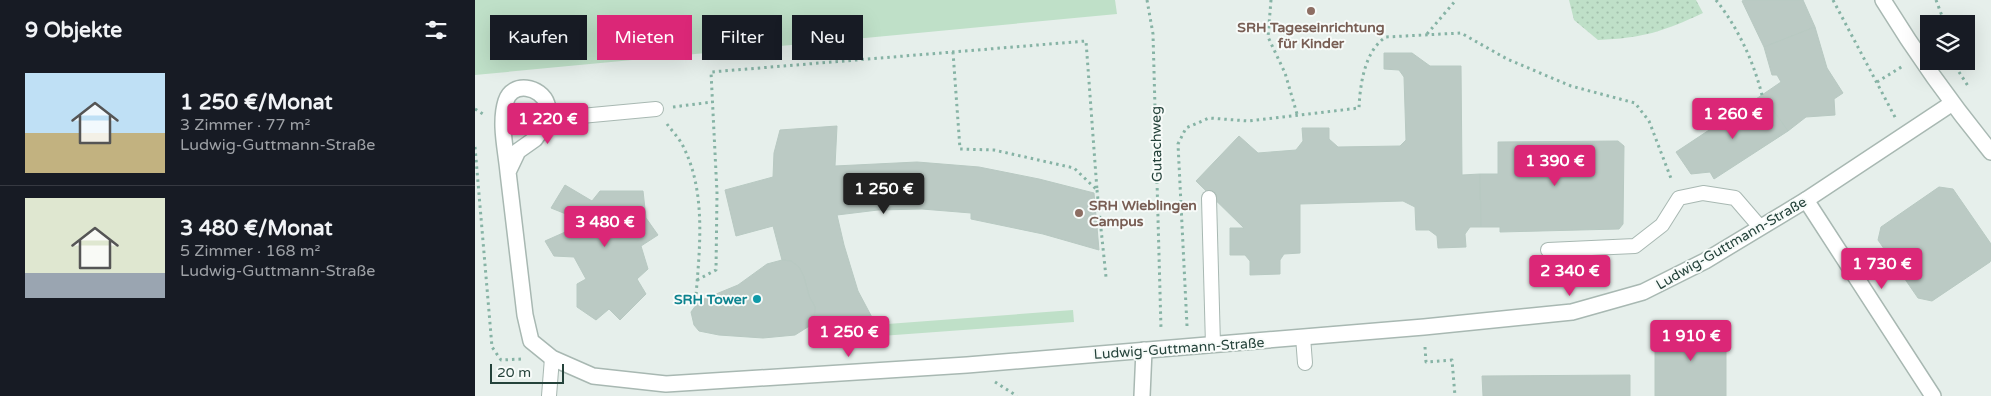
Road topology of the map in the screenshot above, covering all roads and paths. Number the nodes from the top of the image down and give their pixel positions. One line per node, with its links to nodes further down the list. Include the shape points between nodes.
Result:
1 (1147, 0): 36 (path, Gutachweg, via 1153,34)
2 (1271, 0): 17 (path, via 1268,37 1285,73)
3 (1456, 0): 9 (path)
4 (1716, 0): 13 (path, via 1741,39 1755,68)
5 (1833, 0): 12 (path)
6 (1883, 0): 11 (street)
7 (1936, 0): 8 (path)
8 (1942, 15)
9 (1426, 34): 17 (path, via 1386,37 1376,43 1361,83 1359,108); 25 (path, via 1461,33 1507,59 1571,86 1635,103 1649,121)
10 (953, 52): 14 (path, via 711,72); 23 (path, via 960,149 994,150 1074,168); 23 (path, via 1086,41)
11 (1918, 57): 12 (path); 15 (street)
12 (1877, 82): 19 (path)
13 (1762, 95)
14 (712, 102): 16 (path); 30 (path, via 717,193 716,270)
15 (1951, 104): 19 (street, Ludwig-Guttmann-Straße); 21 (street)
16 (656, 109): 18 (lane); 30 (path, via 682,145 693,174 700,231)
17 (1297, 114): 35 (path, via 1248,122 1209,118 1186,128 1178,144)
18 (549, 120): 22 (street, via 535,139 518,151); 22 (street, Ludwig-Guttmann-Straße, via 547,102 533,89 520,87 509,93 503,126)
19 (1904, 135): 26 (street, Ludwig-Guttmann-Straße)
20 (475, 147): 38 (path, via 492,347 501,360)
21 (1991, 152)
22 (508, 172): 38 (street, Ludwig-Guttmann-Straße, via 531,341)
23 (1097, 190): 29 (path)
24 (1209, 198): 34 (lane)
25 (1679, 198): 27 (lane, via 1703,193 1735,198); 28 (lane, via 1662,225 1635,246)
26 (1806, 200): 27 (street, Ludwig-Guttmann-Straße); 43 (street)
27 (1760, 227): 32 (street, Ludwig-Guttmann-Straße, via 1670,279 1643,292 1607,303 1548,316)
28 (1548, 250)
29 (1106, 277)
30 (697, 280): 31 (path)
31 (696, 295)
32 (1424, 327): 33 (street, Ludwig-Guttmann-Straße); 42 (path, via 1426,362 1452,360)
33 (1303, 337): 34 (street, Ludwig-Guttmann-Straße); 39 (lane)
34 (1213, 345): 35 (street, Ludwig-Guttmann-Straße)
35 (1189, 347): 36 (street, Ludwig-Guttmann-Straße)
36 (1161, 349): 37 (street, Ludwig-Guttmann-Straße)
37 (1144, 350): 38 (street, Ludwig-Guttmann-Straße, via 666,384 593,376); 41 (street)
38 (553, 358): 40 (lane)
39 (1305, 363)
40 (549, 396)
41 (1142, 396)
42 (1455, 396)
43 (1933, 396)

